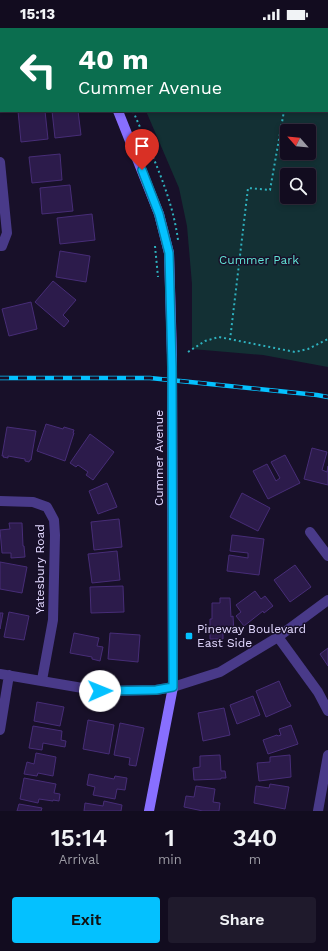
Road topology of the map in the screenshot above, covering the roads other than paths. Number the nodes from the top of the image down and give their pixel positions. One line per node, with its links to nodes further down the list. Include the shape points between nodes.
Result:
1 (118, 112): 11 (street, Cummer Avenue, via 159,214 169,253)
2 (0, 162): 3 (street, via 7,233)
3 (0, 246)
4 (0, 501): 10 (street, Yatesbury Road, via 37,503 48,507 54,520 53,620)
5 (310, 532): 6 (street)
6 (328, 556)
7 (328, 600): 8 (street)
8 (278, 637): 11 (street, via 220,672); 12 (street, via 318,692)
9 (5, 674): 10 (street); 13 (street)
10 (42, 680): 11 (street, via 100,691 156,690)
11 (173, 687): 15 (street, Cummer Avenue)
12 (328, 712)
13 (0, 730)
14 (328, 755): 16 (street)
15 (150, 811)
16 (318, 811)

